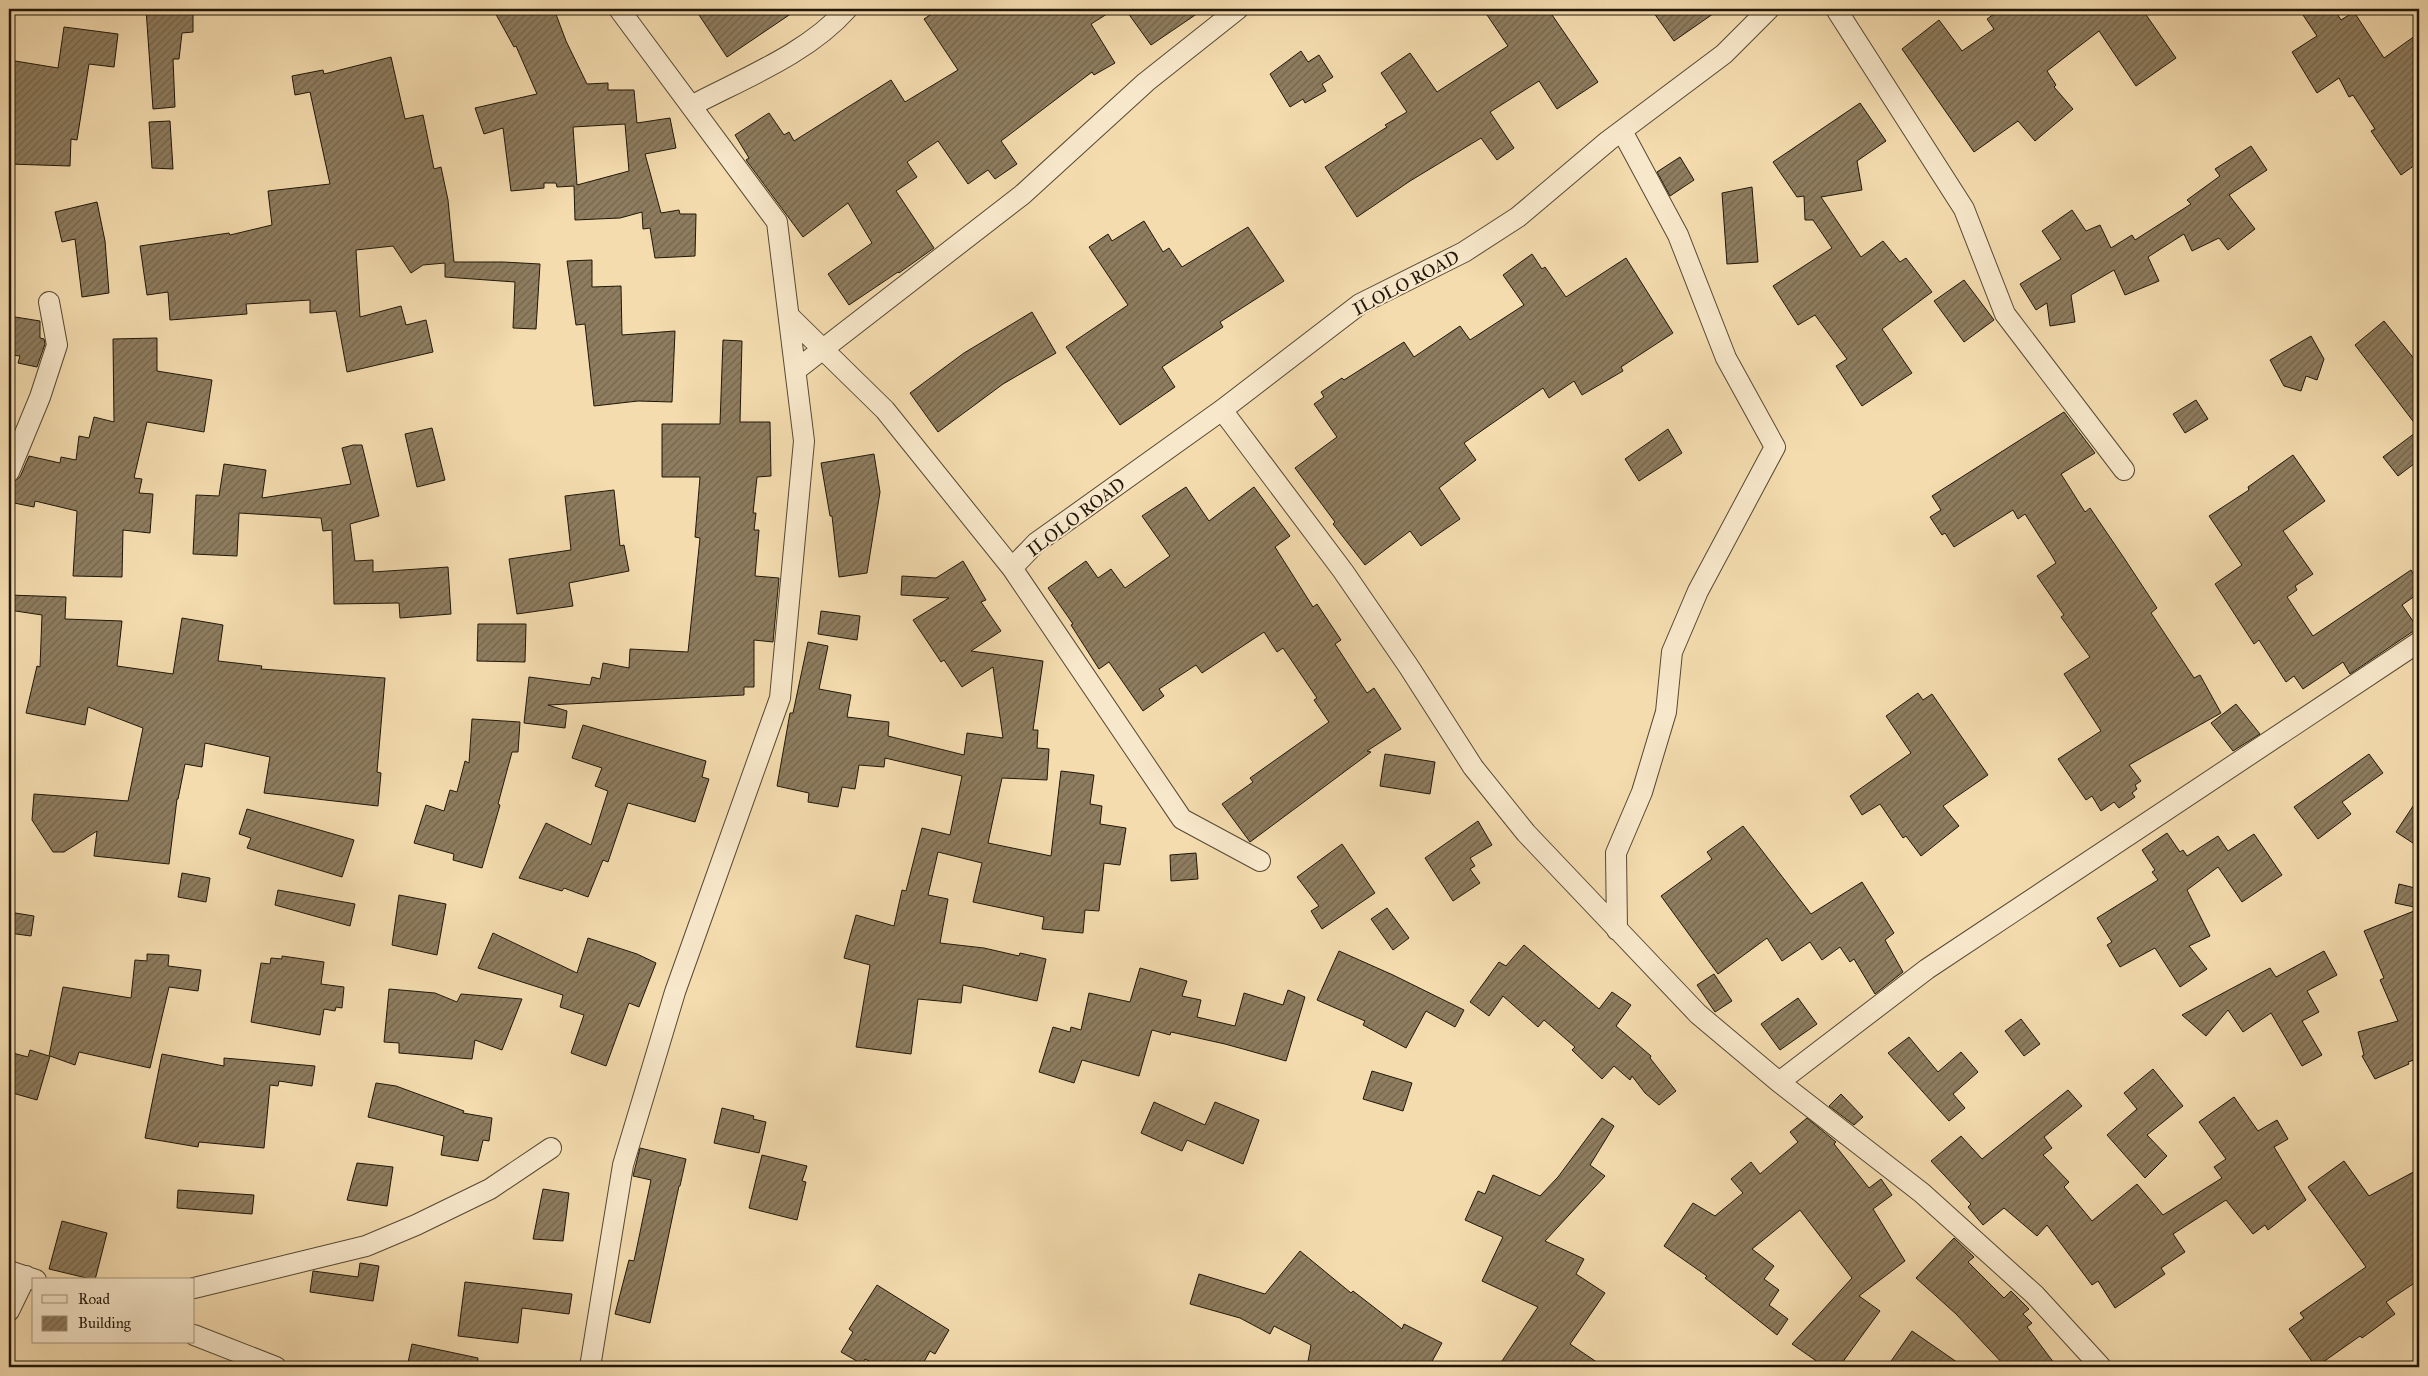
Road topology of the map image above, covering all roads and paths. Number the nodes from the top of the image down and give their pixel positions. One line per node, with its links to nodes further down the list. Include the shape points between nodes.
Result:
1 (619, 9): 6 (street)
2 (847, 9): 6 (street, via 830,28 789,54)
3 (1238, 9): 10 (street, via 1146,82 1022,195)
4 (1769, 9): 7 (street, ILOLO ROAD, via 1724,54)
5 (1836, 9): 13 (street, via 1964,209 2005,314)
6 (691, 106): 9 (street, via 778,222)
7 (1622, 131): 12 (street, ILOLO ROAD, via 1518,217 1464,252 1360,304); 18 (street, via 1678,235 1726,358 1775,447 1698,591 1672,652 1666,712 1642,792 1616,853)
8 (50, 302): 14 (street, via 57,345)
9 (789, 316): 10 (street); 11 (street)
10 (822, 349): 11 (street); 15 (street, via 885,410)
11 (796, 370): 26 (street, via 804,442 780,698 675,992 623,1165)
12 (1222, 410): 15 (street, ILOLO ROAD, via 1036,543); 18 (street, via 1343,571 1473,767 1526,833)
13 (2124, 470)
14 (9, 472)
15 (1012, 568): 17 (street, via 1182,819)
16 (2419, 642): 19 (street, via 1927,969)
17 (1260, 862)
18 (1617, 930): 19 (street, via 1698,1014)
19 (1779, 1082): 27 (street, via 1922,1193 2035,1295)
20 (551, 1148): 22 (street, via 490,1189 416,1226 366,1246)
21 (24, 1276): 23 (street)
22 (195, 1288)
23 (9, 1311)
24 (195, 1335): 25 (street)
25 (276, 1367)
26 (590, 1367)
27 (2101, 1367)

